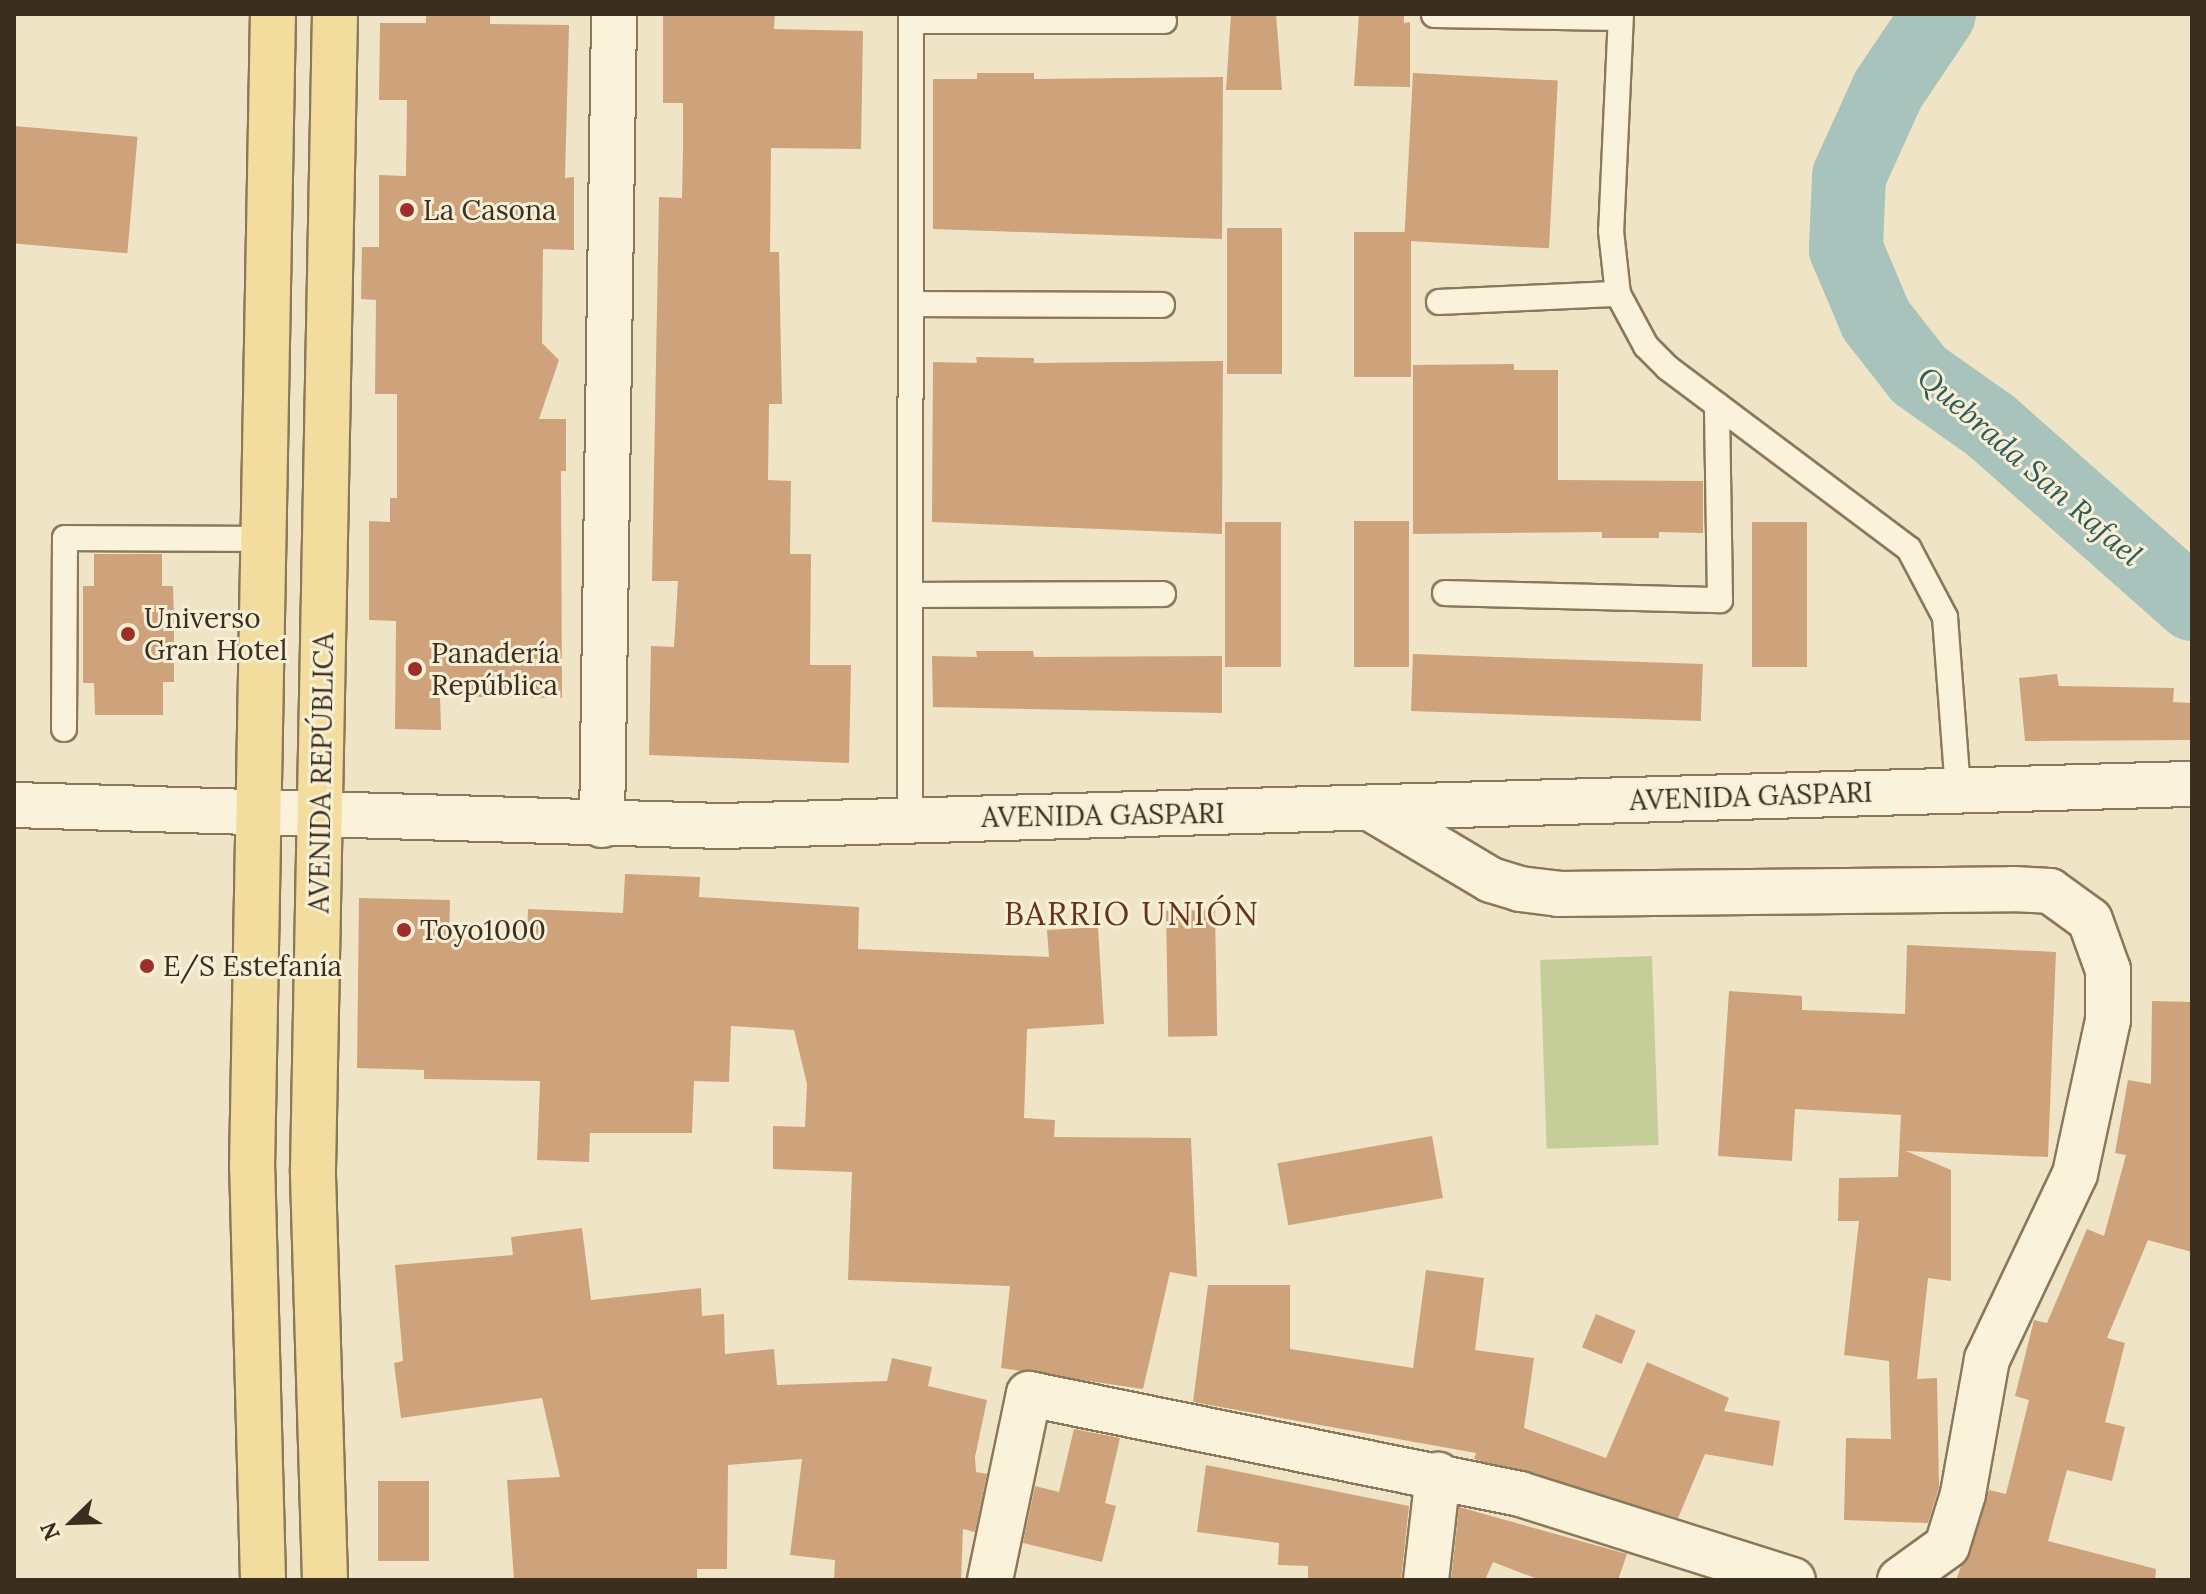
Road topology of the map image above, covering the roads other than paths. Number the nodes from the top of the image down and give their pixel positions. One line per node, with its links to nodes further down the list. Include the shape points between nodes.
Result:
1 (273, 14): 13 (main road)
2 (335, 14): 22 (main road, AVENIDA REPÚBLICA)
3 (614, 14): 25 (street)
4 (1434, 15): 5 (lane)
5 (1620, 16): 8 (lane, via 1611,231)
6 (911, 17): 7 (lane); 10 (lane)
7 (1164, 21)
8 (1618, 294): 9 (lane); 12 (lane, via 1646,346)
9 (1439, 302)
10 (911, 304): 11 (lane); 16 (lane)
11 (1162, 305)
12 (1717, 405): 14 (lane, via 1720,600); 19 (lane, via 1909,549 1929,578 1950,651)
13 (263, 539): 17 (lane, via 65,538); 23 (main road)
14 (1445, 593)
15 (1163, 594): 16 (lane)
16 (910, 595): 24 (lane)
17 (64, 729)
18 (2192, 784): 19 (street, AVENIDA GASPARI)
19 (1958, 790): 21 (street, AVENIDA GASPARI)
20 (29, 805): 23 (street, AVENIDA GASPARI); 26 (street)
21 (1370, 808): 24 (street, AVENIDA GASPARI); 33 (street, via 1491,880 1533,891 2013,889 2050,891 2090,920 2108,970 2108,1020 2075,1174 1987,1359 1963,1494 1947,1546)
22 (320, 812): 23 (street, AVENIDA GASPARI); 25 (street, AVENIDA GASPARI); 29 (main road, AVENIDA REPÚBLICA, via 313,1169)
23 (259, 813): 28 (main road, via 252,1169)
24 (910, 820): 25 (street, AVENIDA GASPARI)
25 (602, 825)
26 (14, 839)
27 (1438, 1475): 30 (street, via 1029,1394); 31 (street); 32 (street, via 1535,1499)
28 (263, 1580)
29 (325, 1580)
30 (990, 1580)
31 (1426, 1580)
32 (1793, 1580)
33 (1900, 1580)

